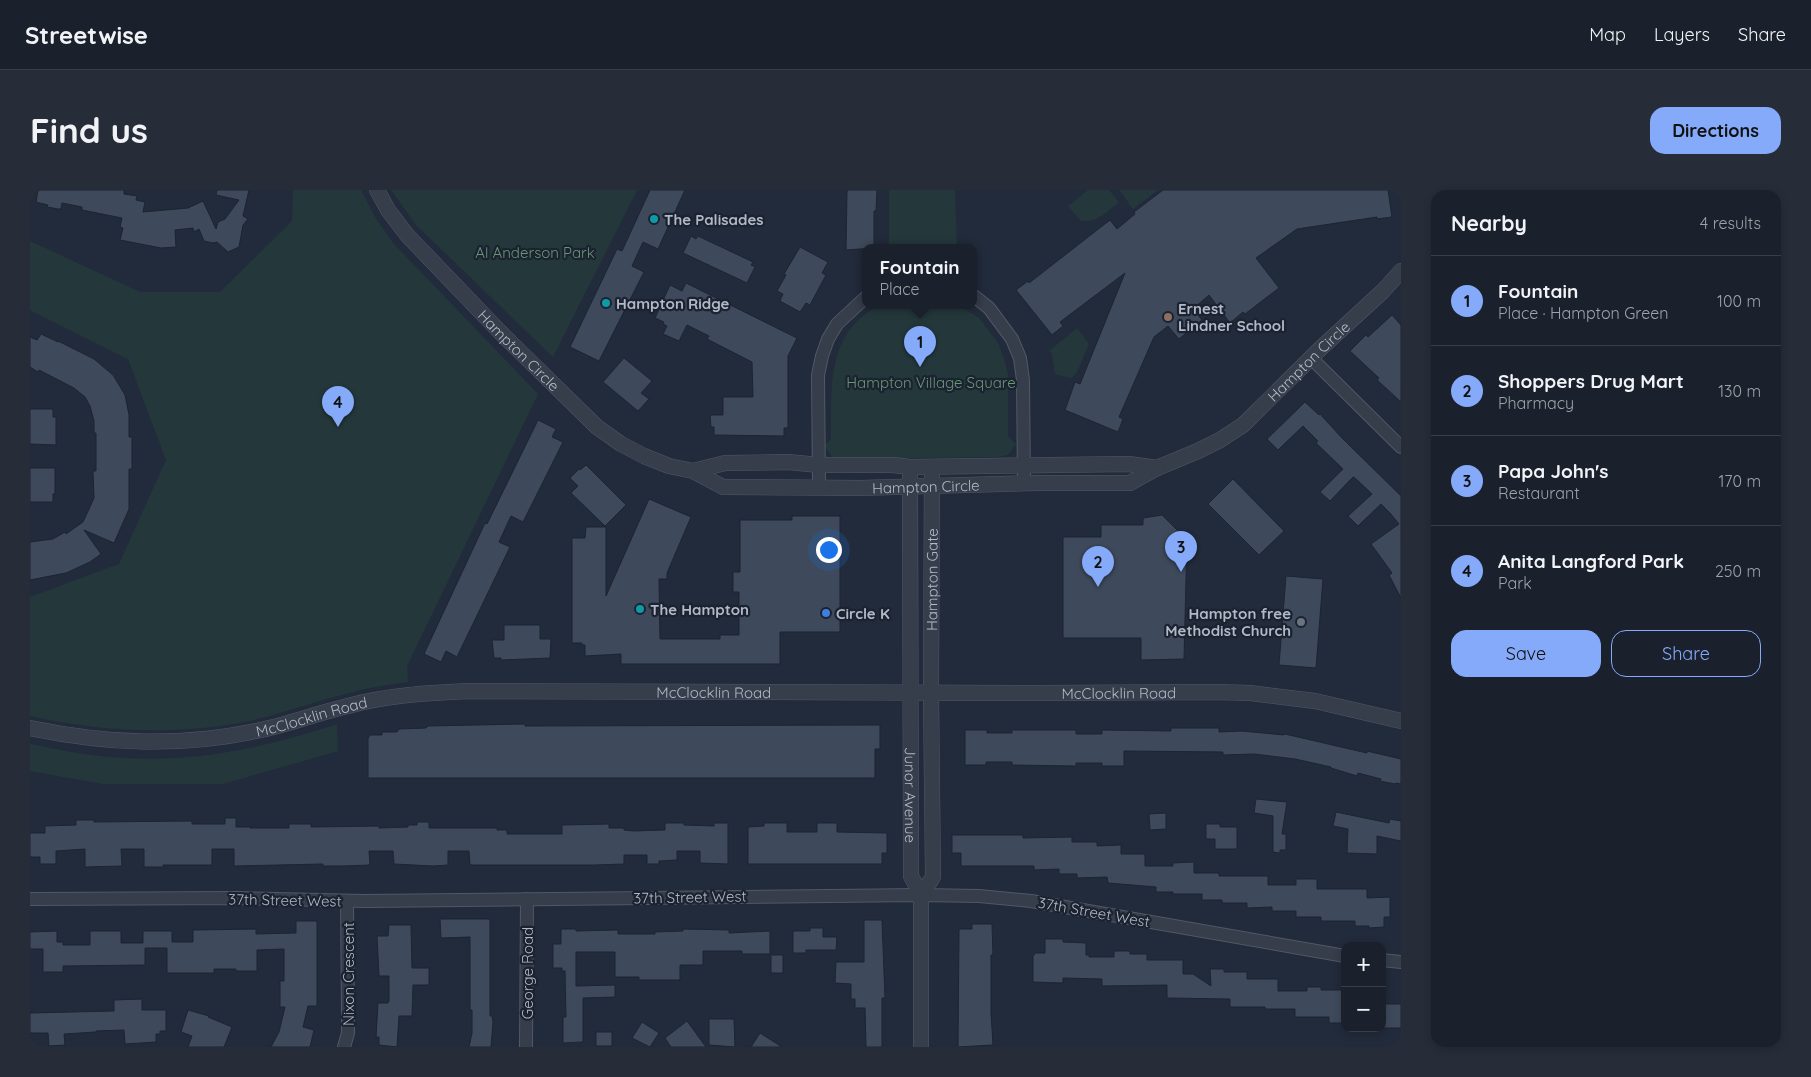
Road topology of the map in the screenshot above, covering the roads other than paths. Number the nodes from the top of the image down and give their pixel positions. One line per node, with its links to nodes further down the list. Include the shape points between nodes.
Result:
1 (377, 190): 12 (street, Hampton Circle, via 407,235 597,427 644,456)
2 (1401, 272): 5 (street, Hampton Circle)
3 (977, 298): 8 (street, via 989,308 1012,339 1020,358)
4 (862, 301): 7 (street, via 837,324 822,356 818,375)
5 (1311, 358): 6 (street); 11 (street, Hampton Circle, via 1244,425 1198,451)
6 (1401, 447)
7 (819, 465): 9 (street, Hampton Circle); 12 (street, Hampton Circle, via 725,463); 16 (street)
8 (1024, 466): 10 (street, Hampton Circle); 11 (street, Hampton Circle, via 1130,464); 13 (street)
9 (910, 467): 10 (street, Hampton Circle); 14 (street, Hampton Gate)
10 (932, 467): 15 (street, Hampton Gate)
11 (1157, 468): 13 (street, Hampton Circle, via 1130,483)
12 (693, 471): 16 (street, Hampton Circle, via 723,487)
13 (1024, 483): 15 (street, Hampton Circle)
14 (910, 486): 15 (street, Hampton Circle); 16 (street, Hampton Circle); 17 (street, Hampton Gate)
15 (931, 486): 18 (street, Hampton Gate)
16 (819, 487)
17 (910, 692): 18 (street, McClocklin Road); 20 (street, McClocklin Road, via 427,693 367,701 256,731 182,741 116,742); 21 (street, Junor Avenue, via 911,876)
18 (931, 693): 19 (street, McClocklin Road, via 1250,694 1320,702); 21 (street, Junor Avenue, via 932,877)
19 (1401, 721)
20 (30, 728)
21 (921, 895): 23 (street, 37th Street West); 25 (street, 37th Street West, via 1031,901); 30 (street, Junor Avenue)
22 (30, 899): 24 (street, 37th Street West)
23 (527, 899): 24 (street, 37th Street West); 29 (street, George Road)
24 (347, 901): 28 (street, Nixon Crescent, via 348,1033)
25 (1341, 955)
26 (1386, 960): 27 (street)
27 (1401, 962)
28 (344, 1047)
29 (526, 1047)
30 (921, 1047)

